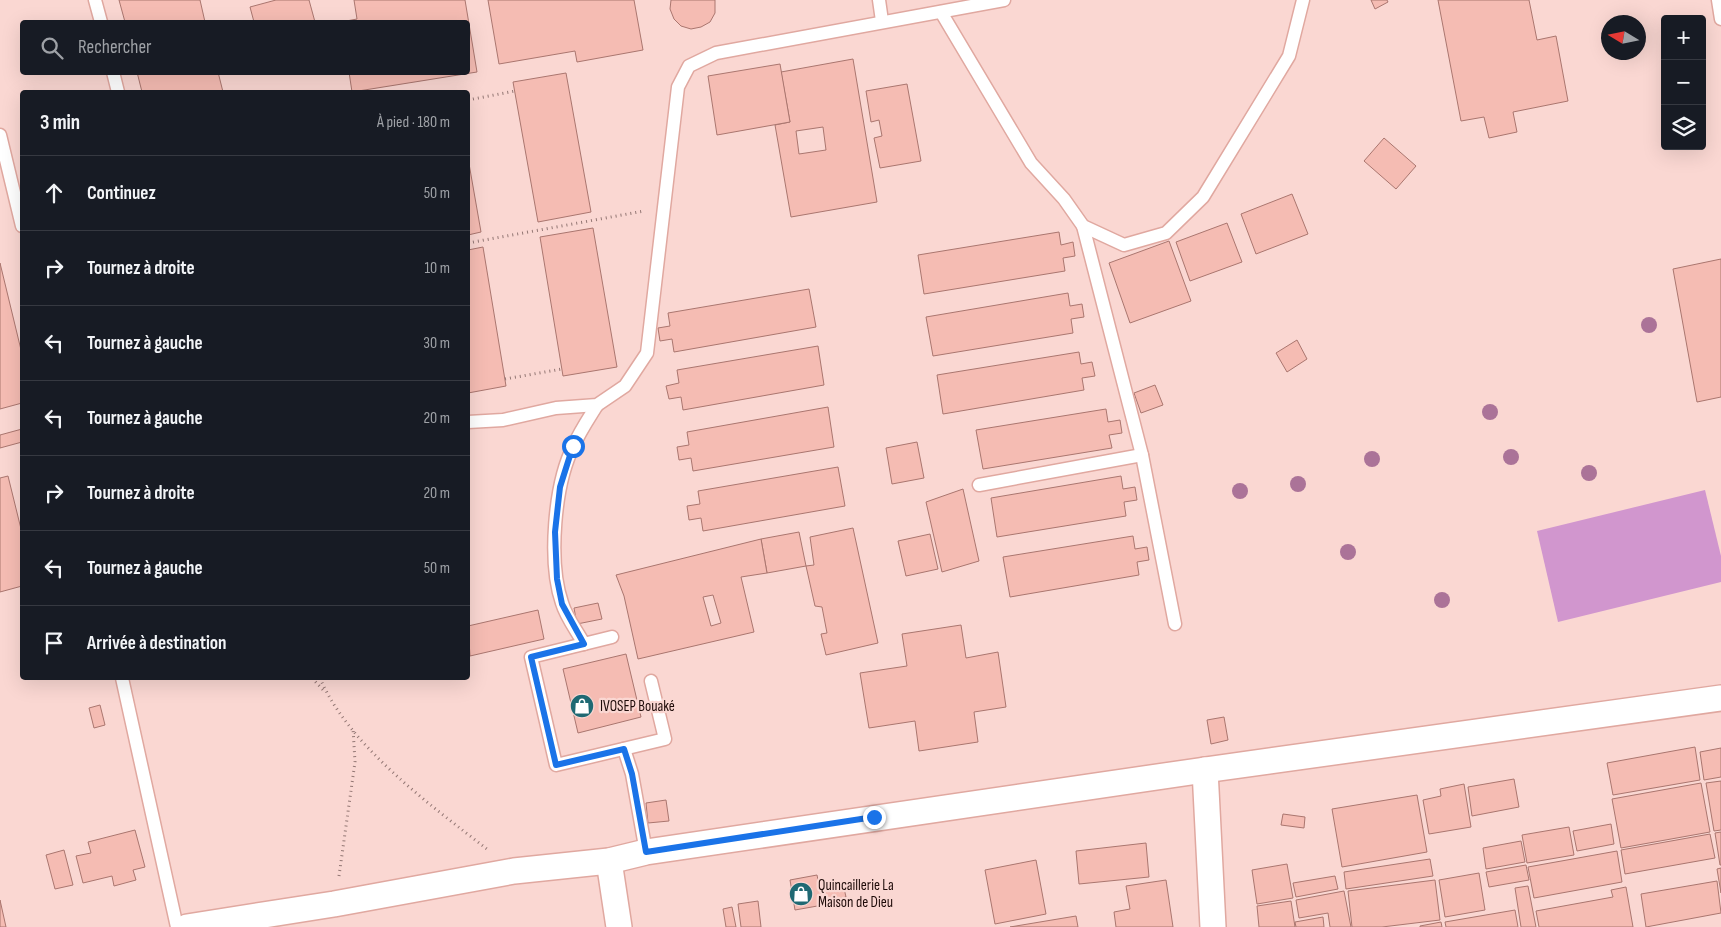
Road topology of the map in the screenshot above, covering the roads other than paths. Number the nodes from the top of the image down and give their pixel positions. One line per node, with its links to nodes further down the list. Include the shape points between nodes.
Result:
1 (95, 0): 8 (lane)
2 (879, 0): 9 (lane)
3 (1004, 0): 6 (lane)
4 (1303, 0): 14 (lane, via 1289,56 1203,196 1166,233 1124,245)
5 (1718, 0): 7 (lane)
6 (941, 12): 9 (lane); 14 (lane, via 1031,163 1064,198)
7 (1721, 19)
8 (100, 20)
9 (882, 21): 15 (lane, via 716,53 689,66 678,87 647,353 625,386)
10 (114, 75): 11 (lane)
11 (118, 90)
12 (0, 135): 13 (lane)
13 (20, 218)
14 (1083, 226): 17 (lane)
15 (597, 405): 16 (lane); 21 (lane, via 573,446 560,487 555,532 557,579 562,604)
16 (470, 422)
17 (1142, 455): 18 (lane); 19 (lane)
18 (979, 485)
19 (1175, 624)
20 (612, 637): 21 (lane)
21 (584, 644): 25 (lane, via 531,657 556,765)
22 (122, 680): 29 (lane)
23 (651, 681): 25 (lane, via 664,739)
24 (1721, 698): 26 (street)
25 (624, 749): 27 (lane, via 632,774)
26 (1205, 770): 27 (street); 32 (street)
27 (646, 852): 28 (street)
28 (609, 861): 30 (street, via 514,871); 31 (street)
29 (177, 927)
30 (187, 927)
31 (619, 927)
32 (1213, 927)

